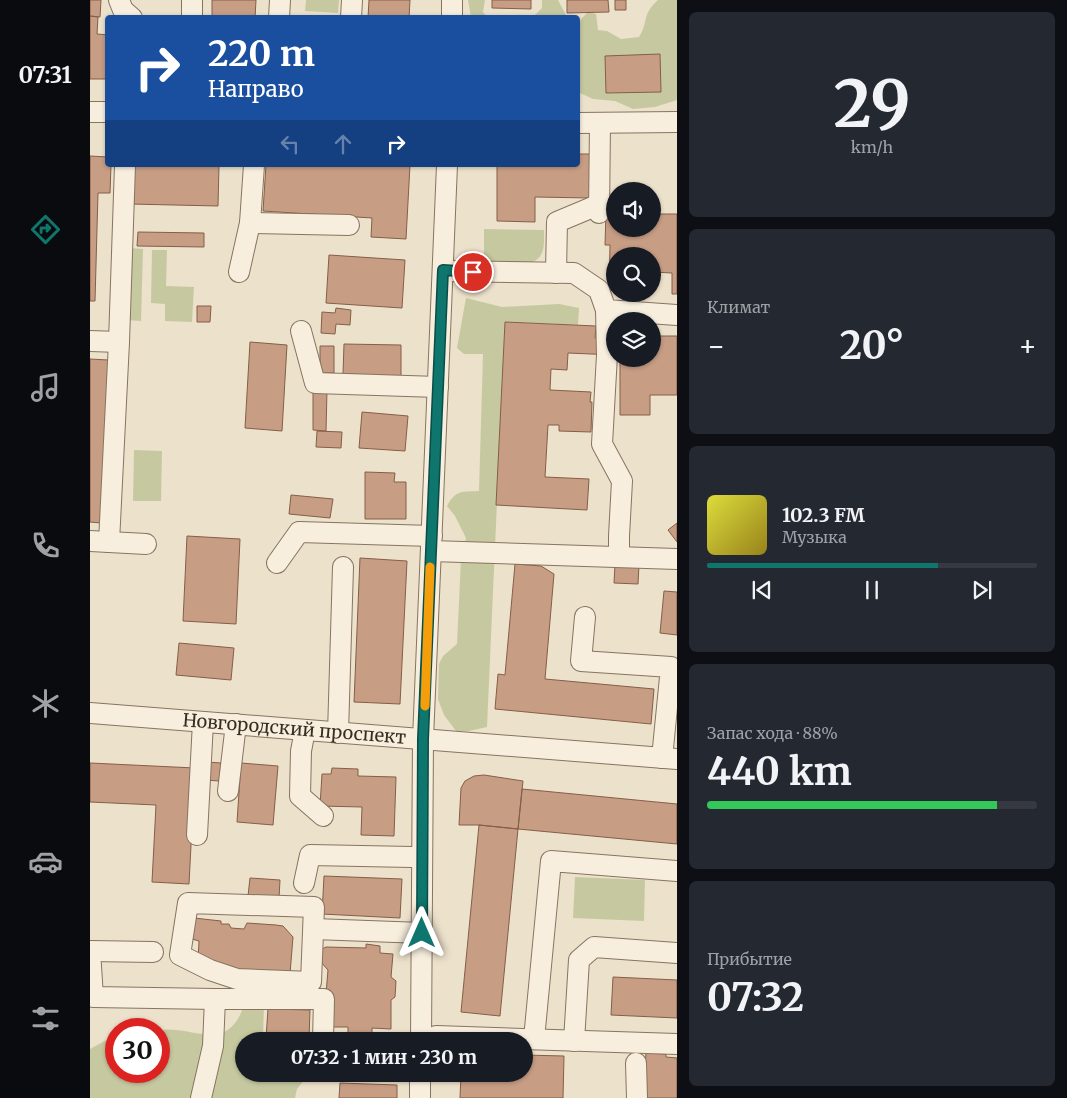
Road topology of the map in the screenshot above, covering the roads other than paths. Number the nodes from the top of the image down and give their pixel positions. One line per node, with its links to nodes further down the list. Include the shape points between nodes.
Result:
1 (119, 0): 6 (street)
2 (192, 0): 7 (street)
3 (280, 0): 8 (street)
4 (352, 0): 9 (street)
5 (452, 0): 10 (street)
6 (129, 15)
7 (192, 15)
8 (278, 15)
9 (351, 15)
10 (452, 15)
11 (90, 112): 12 (street)
12 (105, 112)
13 (677, 122): 15 (street)
14 (580, 123): 15 (street)
15 (600, 124): 23 (street, via 600,209 557,222)
16 (124, 167): 28 (street)
17 (254, 167): 19 (street)
18 (447, 167): 21 (street)
19 (250, 223): 20 (street); 22 (street)
20 (349, 225)
21 (443, 270): 23 (street); 29 (street)
22 (238, 272)
23 (556, 273): 24 (street, via 574,273 598,290)
24 (606, 310): 25 (street); 33 (street, via 602,444 622,481)
25 (677, 316)
26 (301, 331): 29 (street, via 315,383)
27 (90, 341): 28 (street)
28 (119, 342): 30 (street)
29 (438, 387): 31 (street)
30 (100, 542): 32 (street)
31 (431, 543): 33 (street); 35 (street, via 299,532); 43 (street)
32 (146, 544)
33 (619, 556): 34 (street)
34 (677, 559)
35 (277, 563)
36 (343, 567): 42 (street)
37 (585, 617): 44 (street, via 581,661 671,667)
38 (90, 712): 39 (street, Новгородский проспект)
39 (203, 722): 40 (street, Новгородский проспект); 47 (street)
40 (236, 724): 41 (street, Новгородский проспект); 45 (street)
41 (305, 730): 42 (street, Новгородский проспект); 46 (street, via 300,796)
42 (338, 733): 43 (street, Новгородский проспект)
43 (423, 739): 44 (street, Новгородский проспект); 48 (street)
44 (669, 759)
45 (228, 791)
46 (323, 816)
47 (197, 835)
48 (422, 859): 50 (street, via 310,855); 52 (street)
49 (677, 870): 59 (street, via 551,862)
50 (304, 883)
51 (314, 929): 51 (street, via 311,982 237,979 210,970 180,954 188,903 314,907); 52 (street)
52 (422, 933): 58 (street)
53 (90, 951): 54 (street); 56 (street, via 92,997)
54 (153, 952)
55 (677, 953): 60 (street, via 594,947 589,951 579,960)
56 (215, 999): 57 (street, via 324,999); 64 (street, via 213,1046)
57 (323, 1032)
58 (428, 1032)
59 (534, 1039): 60 (street)
60 (574, 1041): 61 (street)
61 (677, 1044)
62 (636, 1063): 66 (street)
63 (420, 1082): 65 (street)
64 (201, 1098)
65 (420, 1098)
66 (637, 1098)

